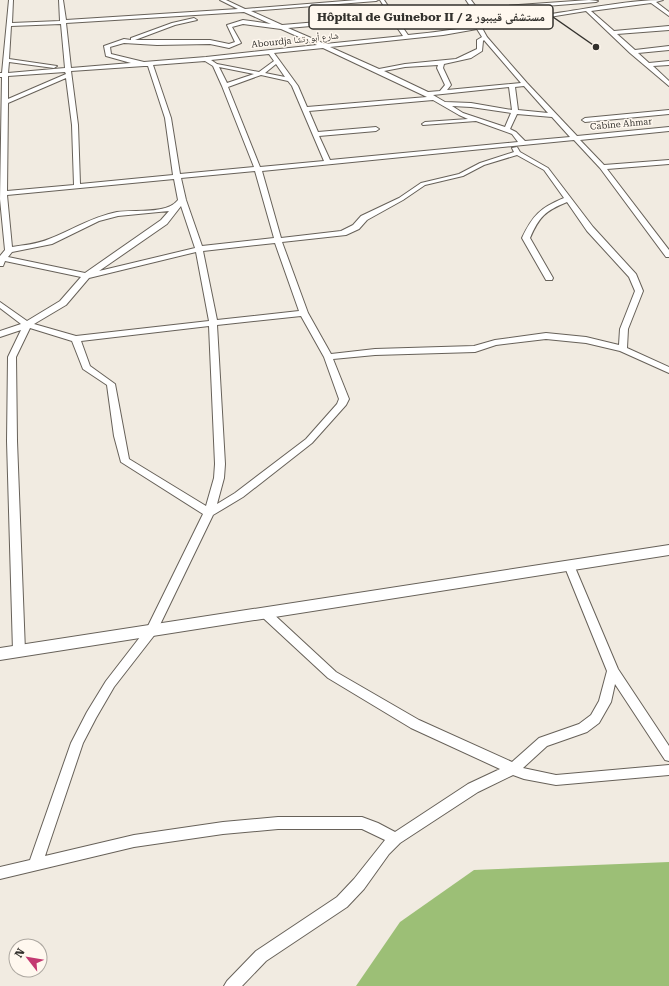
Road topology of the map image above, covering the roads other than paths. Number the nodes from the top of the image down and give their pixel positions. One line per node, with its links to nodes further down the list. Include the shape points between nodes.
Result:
1 (11, 0): 20 (street)
2 (61, 0): 19 (street)
3 (222, 0): 14 (street)
4 (277, 0): 12 (street)
5 (376, 0): 12 (street)
6 (382, 0): 18 (street)
7 (468, 0): 15 (street)
8 (651, 0): 9 (street, Abourdja شارع أبو رتشا); 11 (street, Abourdja شارع أبو رتشا); 17 (street)
9 (661, 0)
10 (595, 1): 11 (street); 15 (street)
11 (603, 7): 13 (street, Abourdja شارع أبو رتشا)
12 (276, 8): 14 (street)
13 (586, 9): 22 (street, Abourdja شارع أبو رتشا); 24 (street)
14 (244, 10): 16 (street); 21 (street)
15 (476, 10): 18 (street)
16 (196, 14): 19 (street); 28 (street, via 209,18 174,24)
17 (669, 14)
18 (393, 16): 21 (street); 25 (street)
19 (64, 23): 20 (street); 47 (street)
20 (10, 25): 27 (street)
21 (281, 27): 30 (street, via 243,22 230,26 238,43); 31 (street)
22 (479, 27): 25 (street, Abourdja شارع أبو رتشا); 26 (street)
23 (669, 28): 24 (street)
24 (613, 33): 34 (street)
25 (406, 37): 31 (street, Abourdja شارع أبو رتشا)
26 (485, 38): 40 (street, via 480,40 480,50 466,58); 52 (street)
27 (8, 41): 29 (street); 37 (street)
28 (124, 41): 30 (street, via 163,44 210,42); 42 (street, via 107,46 108,55)
29 (0, 42)
30 (229, 46): 36 (street)
31 (325, 46): 33 (street, Abourdja شارع أبو رتشا); 46 (street)
32 (669, 48): 34 (street)
33 (270, 51): 36 (street, Abourdja شارع أبو رتشا); 39 (street)
34 (632, 52): 44 (street)
35 (0, 55): 37 (street)
36 (231, 56): 38 (street, Abourdja شارع أبو رتشا)
37 (7, 57): 47 (street, via 32,65 53,66); 49 (street)
38 (206, 59): 42 (street, Abourdja شارع أبو رتشا); 43 (street)
39 (277, 61): 48 (street); 50 (street)
40 (441, 63): 46 (street, via 401,66); 55 (street, via 440,68 448,85)
41 (669, 63): 44 (street)
42 (150, 64): 47 (street, Abourdja شارع أبو رتشا); 81 (street, via 168,118)
43 (215, 65): 45 (street); 51 (street)
44 (647, 65): 53 (street)
45 (243, 71): 48 (street); 51 (street)
46 (380, 71): 56 (street)
47 (68, 73): 49 (street, Abourdja شارع أبو رتشا); 58 (street); 82 (street, via 75,125)
48 (259, 74): 50 (street); 51 (street)
49 (3, 75): 58 (street)
50 (290, 79): 60 (street)
51 (224, 84): 80 (street)
52 (526, 84): 54 (street); 63 (street)
53 (669, 84)
54 (512, 85): 55 (street); 61 (street)
55 (442, 92): 56 (street)
56 (427, 94): 57 (street)
57 (433, 98): 59 (street); 60 (street)
58 (5, 102): 72 (street)
59 (444, 104): 61 (street, via 471,105); 64 (street)
60 (306, 109): 70 (street)
61 (515, 112): 63 (street); 68 (street)
62 (669, 112): 65 (street)
63 (554, 115): 71 (street)
64 (478, 120): 66 (street); 68 (street)
65 (585, 120)
66 (425, 124)
67 (376, 129): 70 (street)
68 (507, 129): 73 (street, via 517,135)
69 (669, 129): 71 (street, Cabine Ahmar)
70 (316, 134): 77 (street)
71 (575, 138): 73 (street, Cabine Ahmar); 78 (street)
72 (2, 142): 79 (street)
73 (522, 142): 74 (street, Cabine Ahmar)
74 (512, 143): 75 (street); 77 (street, Cabine Ahmar)
75 (518, 153): 84 (street, via 546,169); 87 (street, via 482,164 461,175 423,184 343,233)
76 (669, 162): 78 (street)
77 (328, 163): 80 (street, Cabine Ahmar)
78 (602, 167): 90 (street)
79 (2, 168): 83 (street)
80 (258, 169): 81 (street, Cabine Ahmar); 87 (street)
81 (177, 177): 82 (street, Cabine Ahmar); 85 (street)
82 (77, 187): 83 (street, Cabine Ahmar)
83 (2, 194): 89 (street)
84 (568, 199): 93 (street, via 540,212 526,238); 100 (street, via 590,229 633,276 639,290 624,329)
85 (182, 200): 86 (street); 88 (street)
86 (177, 207): 89 (street, via 97,219 49,242); 92 (street, via 164,222)
87 (278, 241): 88 (street); 95 (street)
88 (199, 249): 92 (street); 96 (street)
89 (9, 250): 91 (street)
90 (669, 255)
91 (1, 261): 92 (street)
92 (86, 276): 97 (street, via 63,303)
93 (549, 278)
94 (0, 304): 97 (street)
95 (304, 313): 96 (street); 101 (street)
96 (213, 322): 99 (street); 103 (street, via 220,464 219,478)
97 (27, 325): 98 (street); 99 (street); 108 (street, via 12,357 12,442)
98 (0, 334)
99 (76, 339): 103 (street, via 86,367 111,384 124,460)
100 (623, 349): 101 (street, via 586,340 546,336 475,349 375,352); 102 (street)
101 (328, 357): 103 (street, via 344,399 341,406 309,442 239,495)
102 (669, 370)
103 (208, 513): 107 (street)
104 (669, 550): 105 (street)
105 (569, 565): 106 (street); 110 (street)
106 (265, 613): 107 (street); 112 (street, via 332,675 415,724)
107 (152, 630): 108 (street); 115 (street, via 110,684 77,743)
108 (19, 651): 109 (street)
109 (0, 654)
110 (613, 671): 111 (street); 112 (street, via 605,702 595,719 583,728 543,742)
111 (669, 756)
112 (513, 769): 113 (street, via 535,778 556,780); 114 (street, via 473,788)
113 (669, 770)
114 (395, 840): 115 (street, via 362,823 247,825 134,841); 117 (street, via 342,902 277,944)
115 (35, 865): 116 (street)
116 (0, 873)
117 (232, 986)

